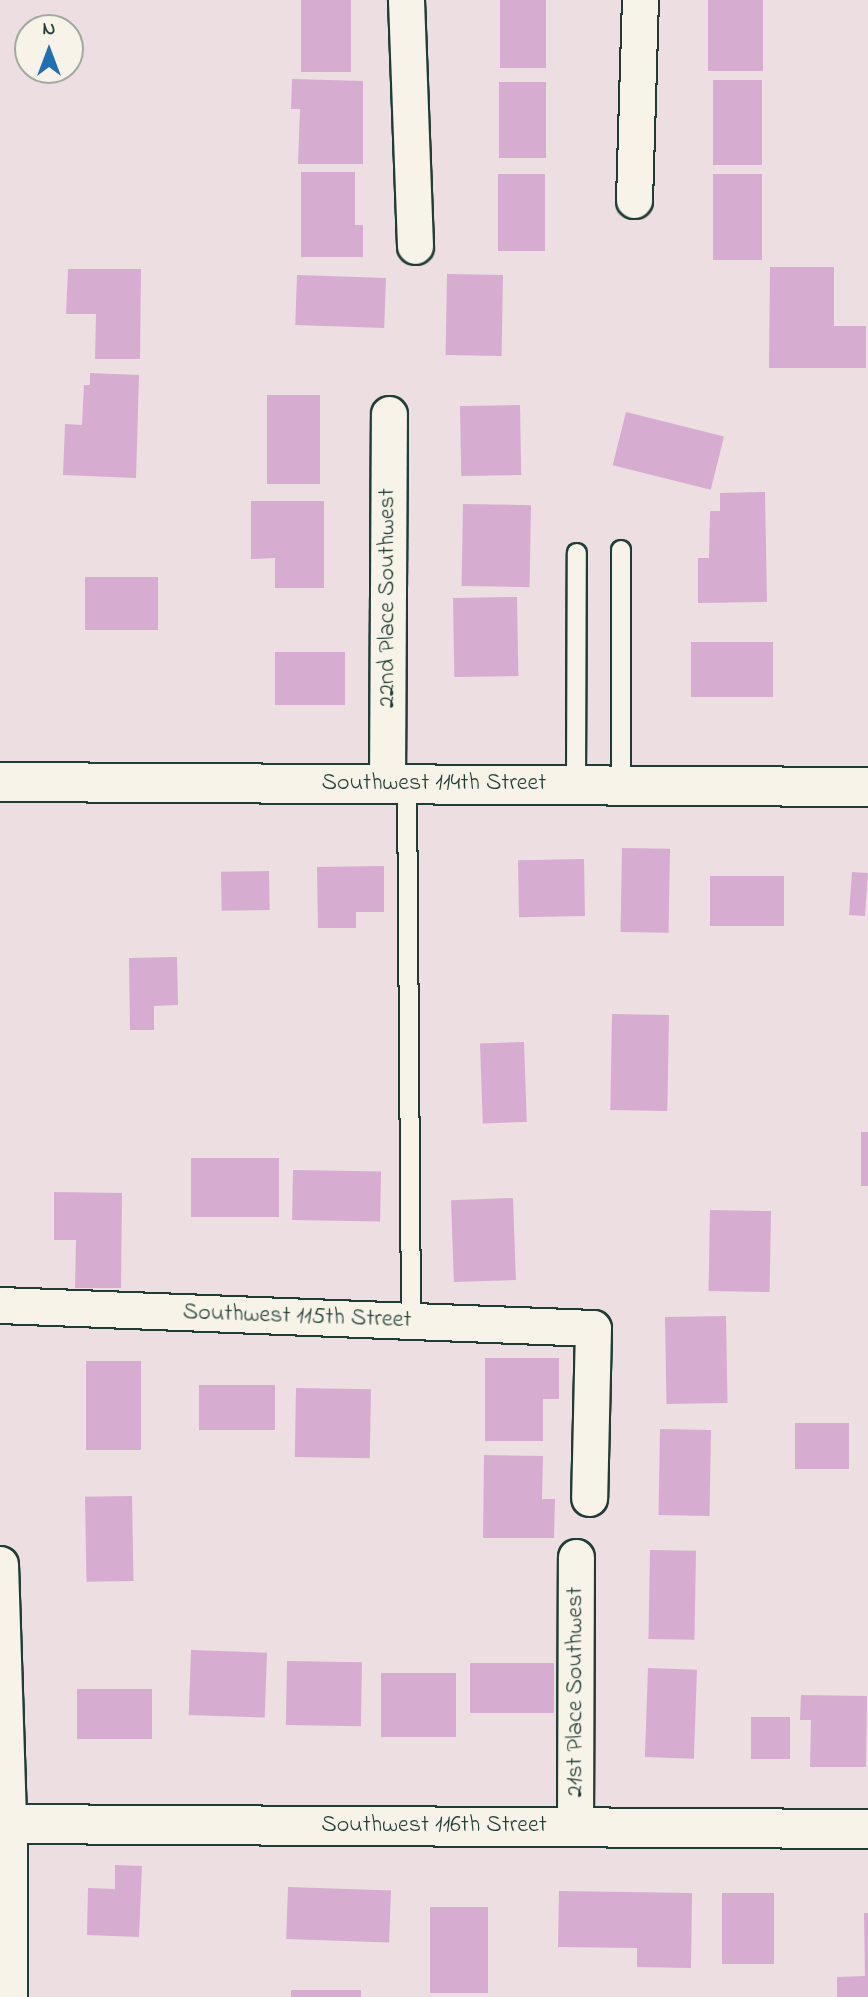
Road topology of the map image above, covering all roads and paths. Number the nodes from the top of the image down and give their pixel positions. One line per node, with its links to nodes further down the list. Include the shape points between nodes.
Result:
1 (406, 0): 4 (street)
2 (640, 0): 3 (street)
3 (634, 200)
4 (415, 246)
5 (389, 414): 9 (street, 22nd Place Southwest)
6 (621, 550): 11 (lane)
7 (577, 553): 10 (lane)
8 (0, 782): 9 (street, Southwest 114th Street)
9 (397, 783): 10 (street, Southwest 114th Street); 14 (lane)
10 (576, 784): 11 (street, Southwest 114th Street)
11 (621, 785): 12 (street, Southwest 114th Street)
12 (868, 787)
13 (0, 1305): 14 (street, Southwest 115th Street)
14 (411, 1321): 15 (street, Southwest 115th Street, via 593,1328)
15 (589, 1498)
16 (576, 1557): 19 (street, 21st Place Southwest)
17 (0, 1564): 18 (street)
18 (5, 1824): 19 (street, Southwest 116th Street); 21 (street)
19 (575, 1827): 20 (street, Southwest 116th Street)
20 (868, 1829)
21 (9, 1997)

